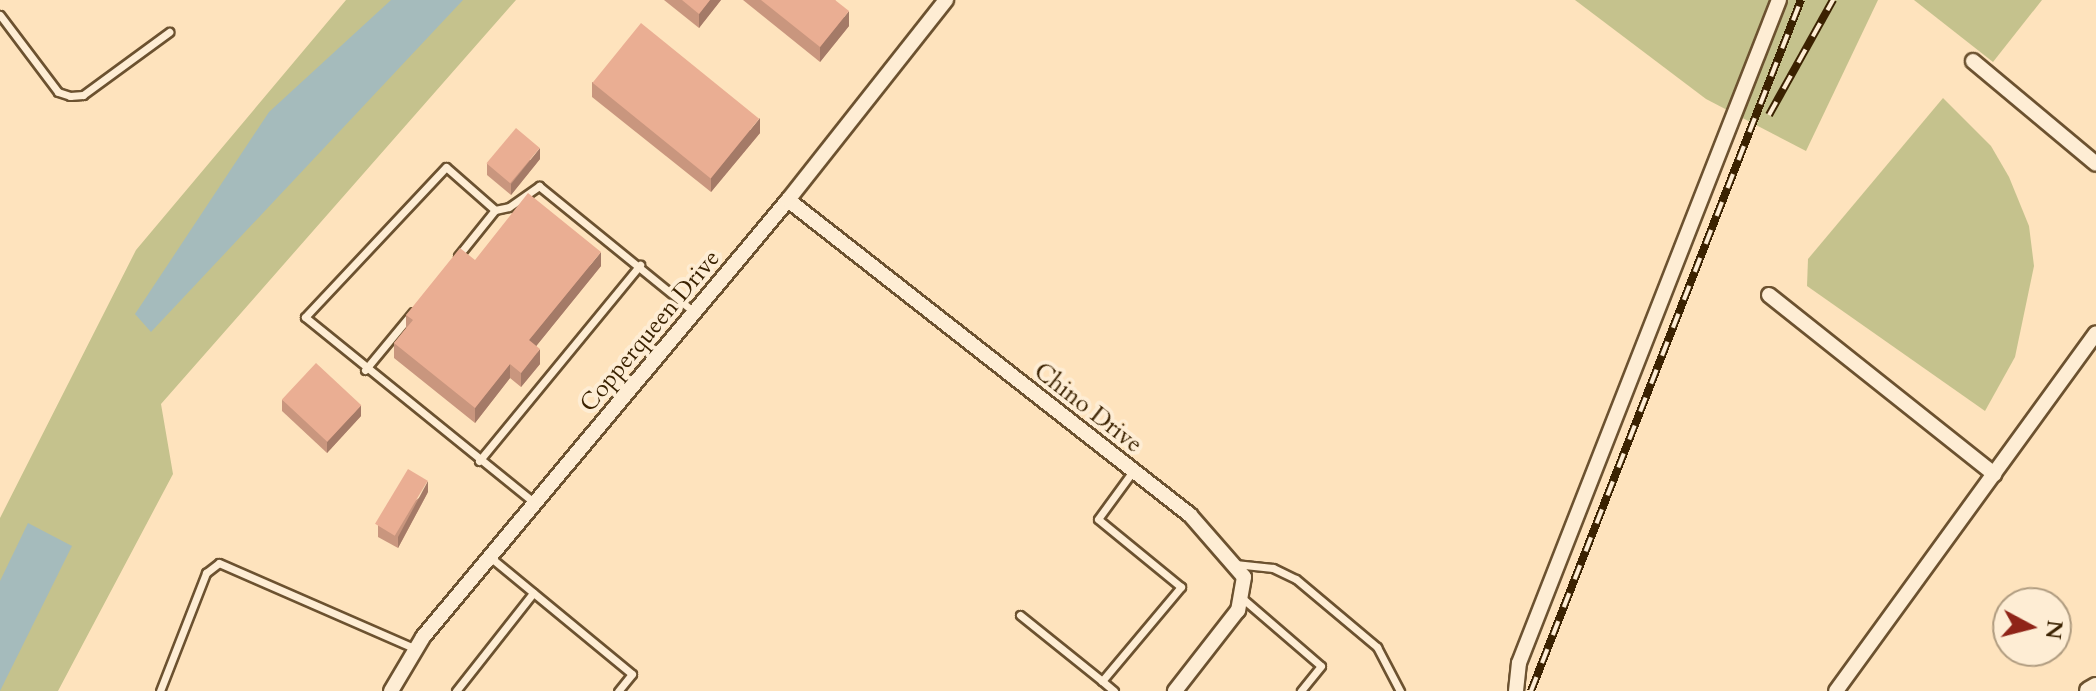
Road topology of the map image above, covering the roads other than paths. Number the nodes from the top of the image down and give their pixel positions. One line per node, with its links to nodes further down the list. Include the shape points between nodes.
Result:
1 (946, 0): 7 (street, Copperqueen Drive)
2 (1779, 0): 36 (street, via 1519,663)
3 (0, 15): 4 (lane, via 58,92 70,96 83,95)
4 (169, 32)
5 (1973, 61): 6 (street)
6 (2096, 164)
7 (788, 200): 13 (street, Copperqueen Drive); 17 (street, Chino Drive)
8 (495, 210): 9 (lane); 10 (lane, via 509,207 539,186); 15 (lane, via 446,167 305,317)
9 (455, 259)
10 (640, 265): 13 (lane); 16 (lane)
11 (1769, 295): 18 (street)
12 (415, 308): 15 (lane)
13 (694, 312): 19 (street, Copperqueen Drive)
14 (2096, 333): 18 (street)
15 (365, 370): 16 (lane)
16 (479, 461): 19 (lane)
17 (1133, 471): 21 (street, Chino Drive, via 1190,515); 26 (lane, via 1098,519 1181,587)
18 (1994, 474): 37 (street)
19 (535, 503): 20 (street, Copperqueen Drive)
20 (490, 557): 22 (lane); 25 (street, Copperqueen Drive)
21 (1233, 564): 23 (street, Chino Drive, via 1244,577); 35 (lane, via 1273,568 1296,579 1377,647)
22 (533, 593): 30 (lane); 31 (lane, via 632,674)
23 (1241, 596): 33 (street, via 1238,610); 34 (lane, via 1321,666)
24 (1020, 615): 26 (lane)
25 (416, 649): 28 (lane, via 219,563 206,573); 29 (street, Copperqueen Drive)
26 (1102, 681): 32 (lane)
27 (2096, 687): 38 (main road)
28 (160, 691)
29 (391, 691)
30 (456, 691)
31 (618, 691)
32 (1114, 691)
33 (1175, 691)
34 (1301, 691)
35 (1400, 691)
36 (1516, 691)
37 (1836, 691)
38 (2089, 691)

